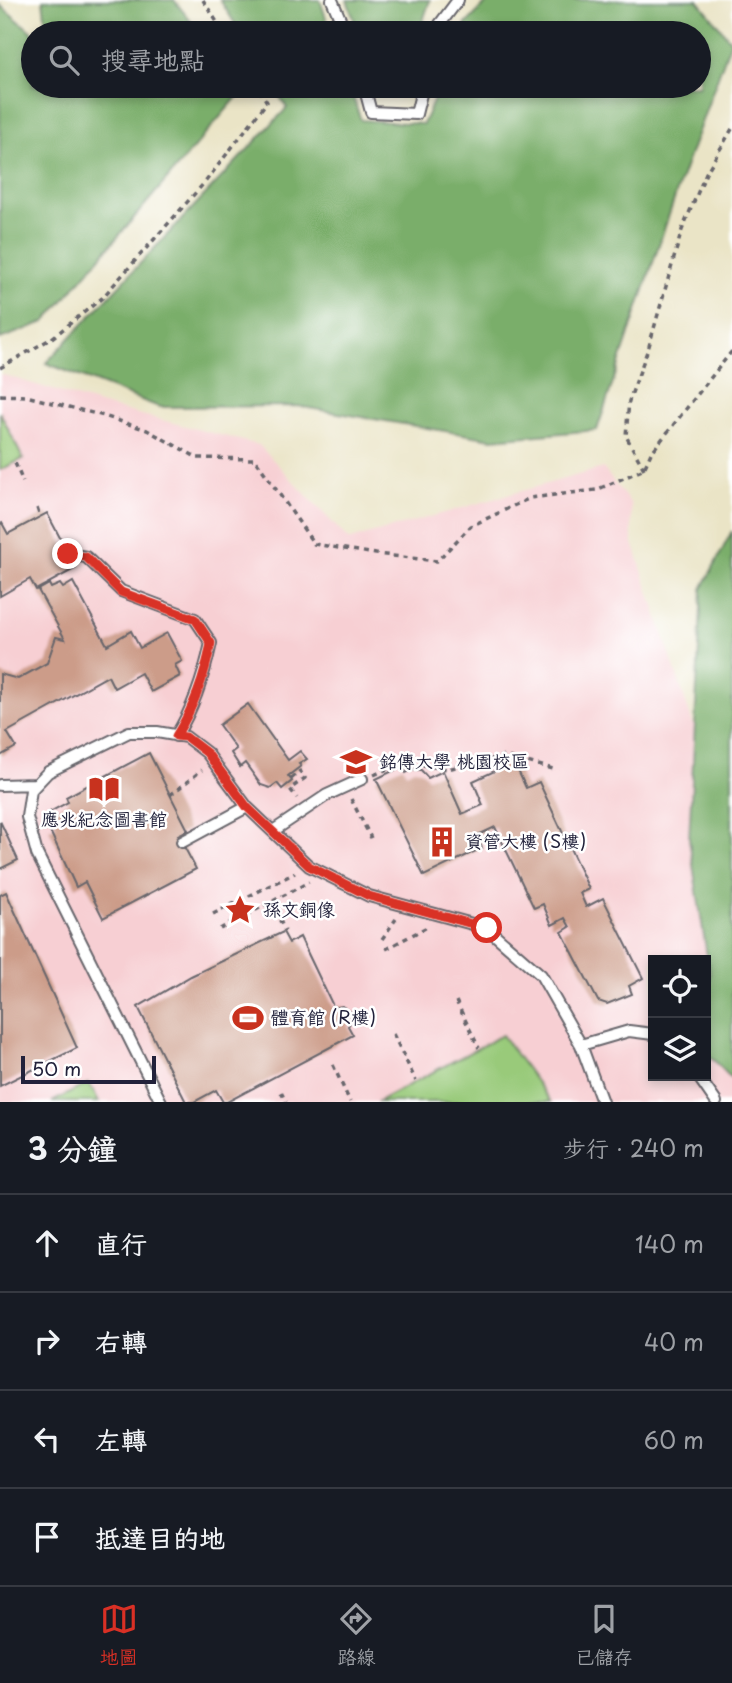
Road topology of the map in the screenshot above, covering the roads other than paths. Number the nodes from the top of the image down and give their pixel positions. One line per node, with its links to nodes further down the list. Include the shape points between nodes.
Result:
1 (332, 0): 3 (lane)
2 (458, 0): 4 (lane)
3 (340, 21)
4 (442, 21)
5 (367, 98): 6 (lane, via 371,112 416,114)
6 (420, 98)
7 (68, 554): 8 (lane, via 86,557 121,592 195,619 211,643 191,712)
8 (176, 736): 11 (lane, via 129,732 48,772); 12 (lane, via 186,737 207,753)
9 (362, 779): 13 (lane, via 327,795)
10 (0, 785): 11 (lane)
11 (37, 785): 18 (lane, via 31,790 27,817 37,854)
12 (247, 807): 13 (lane); 14 (lane)
13 (273, 831): 16 (lane, via 309,866 369,896 487,928 541,975)
14 (182, 842)
15 (648, 1033): 16 (lane, via 629,1031)
16 (580, 1045): 19 (lane)
17 (701, 1081): 20 (lane)
18 (161, 1102)
19 (602, 1102)
20 (716, 1102)

